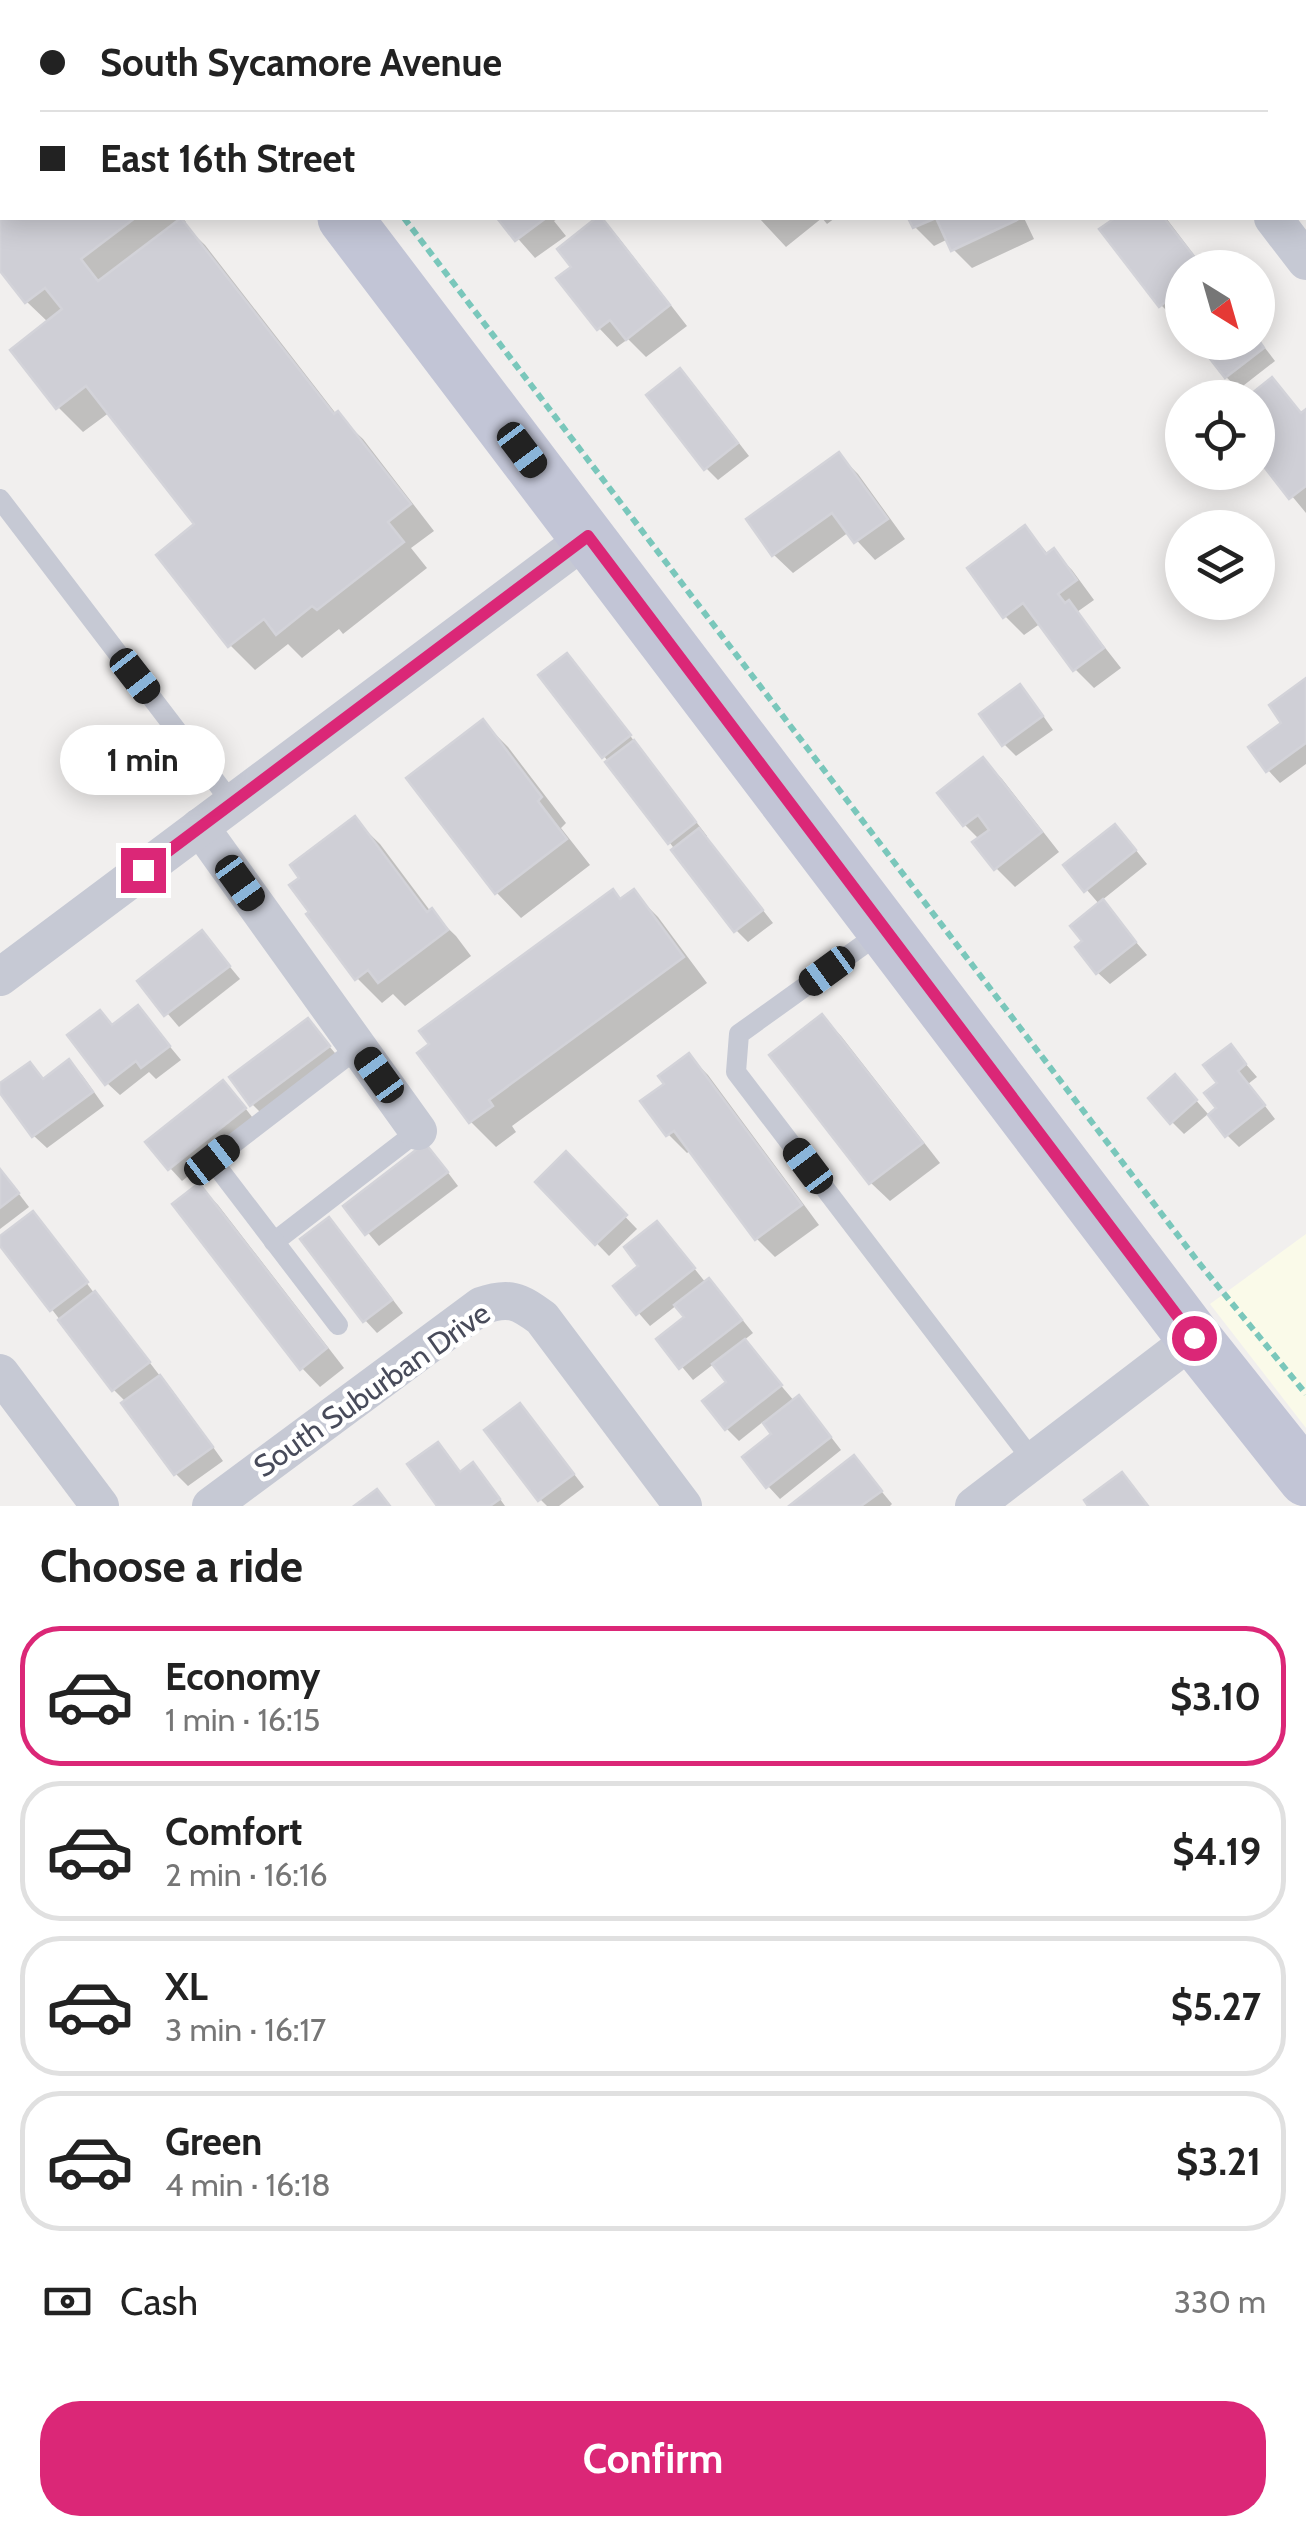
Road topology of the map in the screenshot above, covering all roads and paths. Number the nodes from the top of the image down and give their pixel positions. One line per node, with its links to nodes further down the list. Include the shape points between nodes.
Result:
1 (346, 220): 6 (main road)
2 (406, 220): 17 (path)
3 (1274, 220): 4 (street)
4 (1306, 262)
5 (0, 499): 7 (lane)
6 (588, 536): 7 (street); 9 (main road)
7 (232, 803): 8 (street)
8 (200, 827): 10 (street); 11 (street)
9 (885, 929): 15 (main road); 18 (lane, via 739,1034 736,1072)
10 (0, 977)
11 (359, 1047): 12 (street); 13 (lane, via 212,1160)
12 (418, 1131): 13 (lane)
13 (274, 1242): 14 (lane)
14 (338, 1325)
15 (1194, 1338): 18 (street); 19 (main road)
16 (0, 1373): 20 (street)
17 (1306, 1394)
18 (1033, 1461): 23 (street)
19 (1306, 1479)
20 (100, 1506)
21 (211, 1506): 22 (street, South Suburban Drive, via 481,1306 510,1299 542,1318)
22 (683, 1506)
23 (974, 1506)

